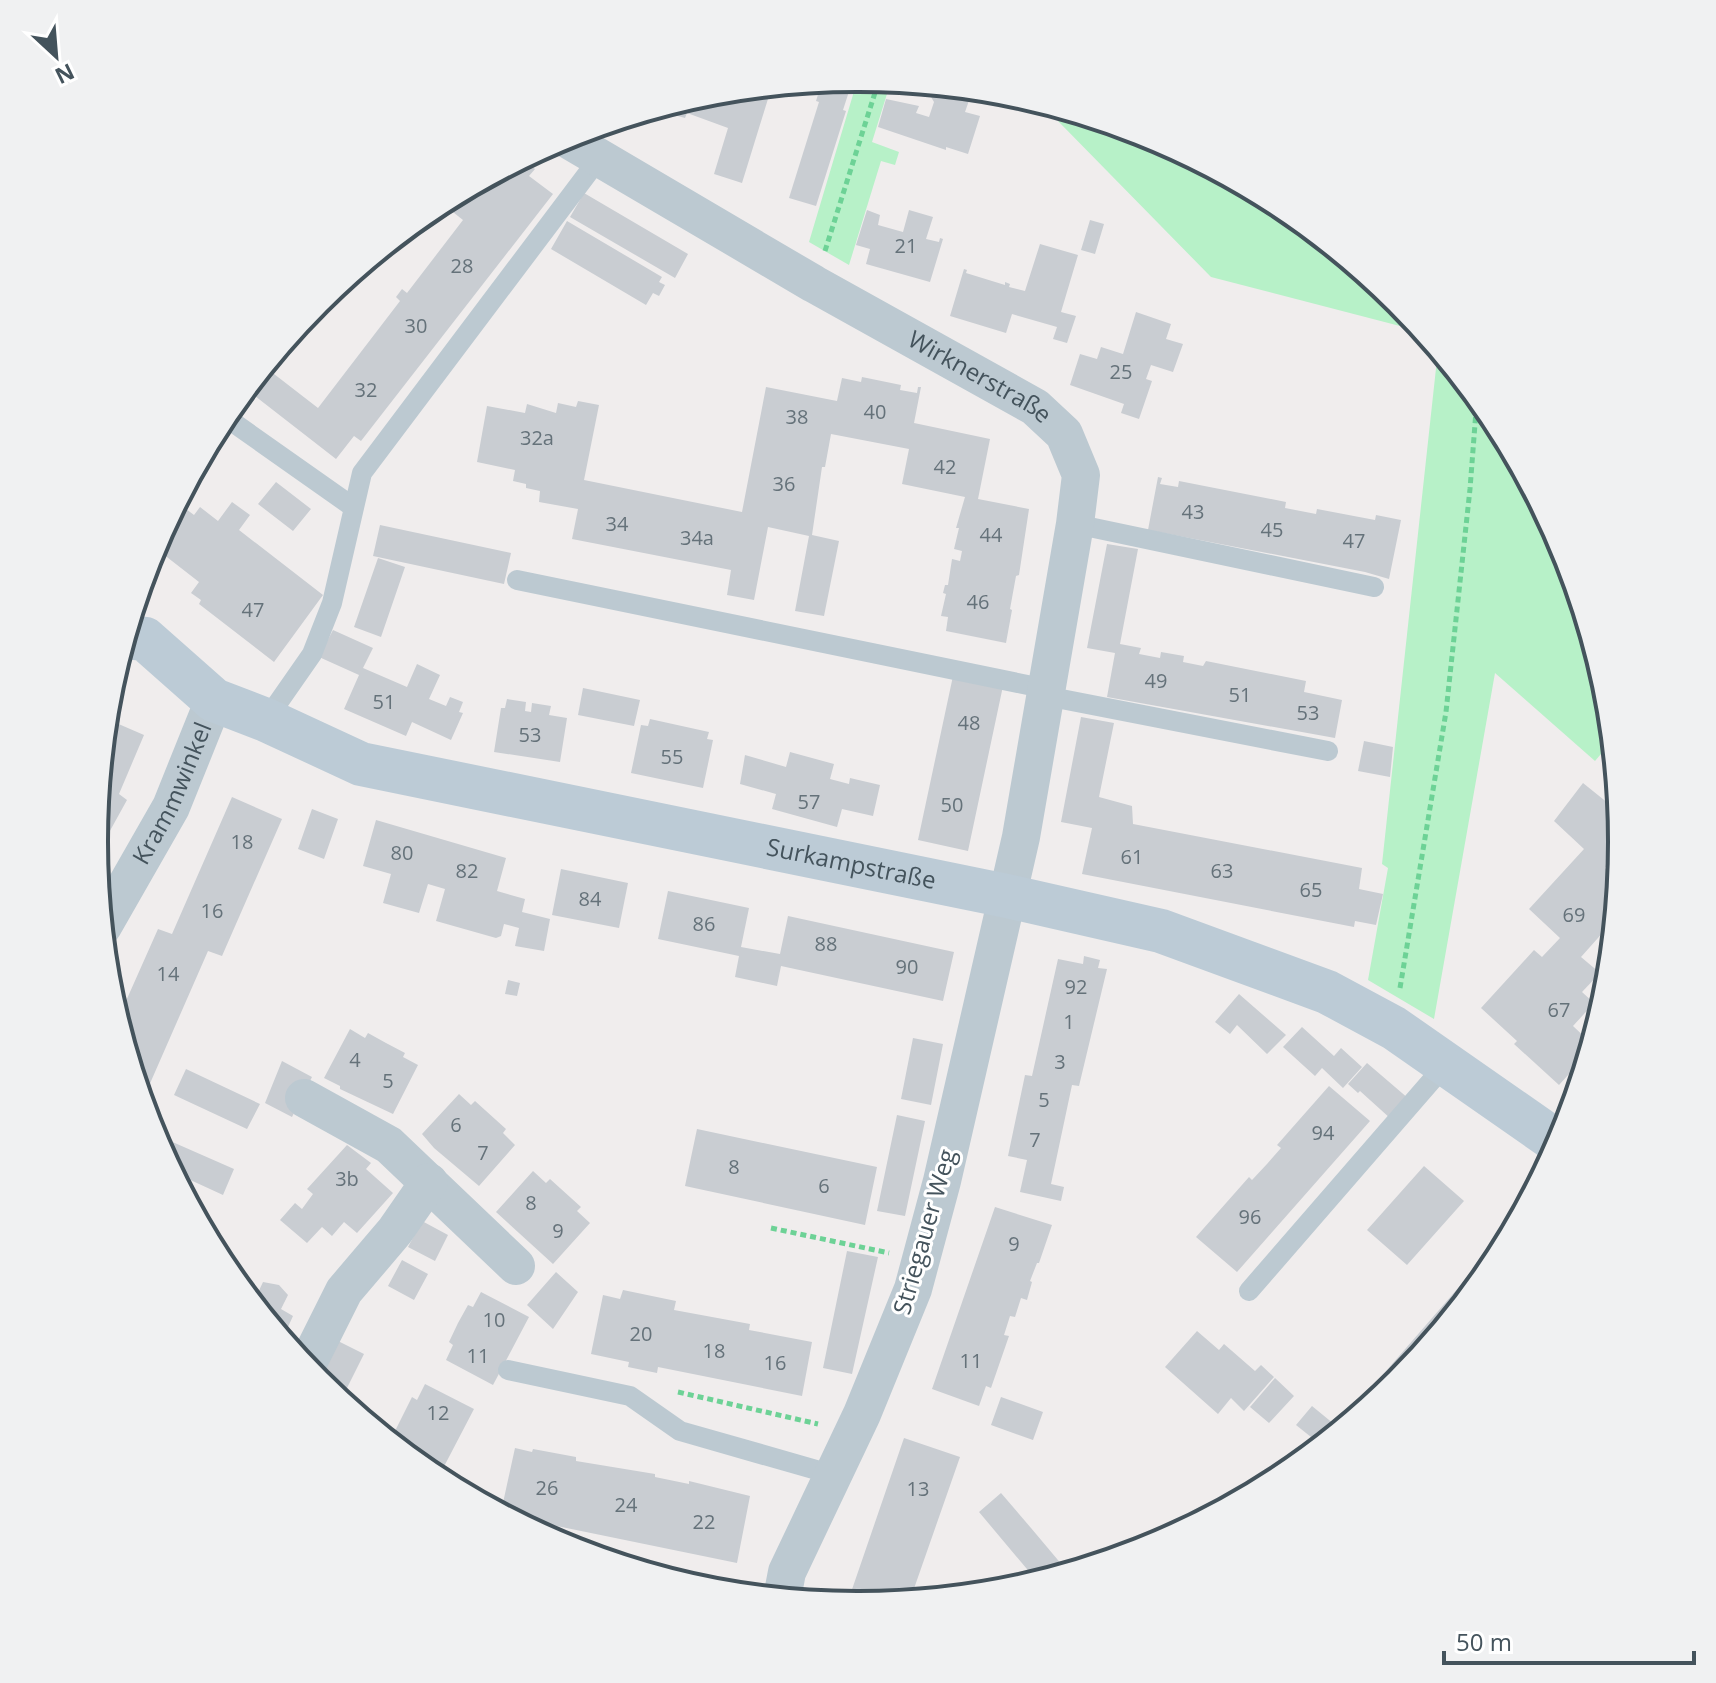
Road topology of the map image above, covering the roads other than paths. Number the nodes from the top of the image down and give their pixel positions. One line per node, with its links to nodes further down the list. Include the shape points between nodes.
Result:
1 (580, 146): 2 (street, Wirknerstraße)
2 (600, 157): 4 (lane, via 385,439 362,473); 5 (street, Wirknerstraße, via 1035,407 1064,434 1081,475)
3 (236, 424): 4 (lane)
4 (353, 507): 11 (lane, via 332,603 312,654)
5 (1075, 524): 7 (lane); 9 (street, Wirknerstraße)
6 (517, 580): 9 (lane)
7 (1374, 587)
8 (137, 638): 10 (street, Surkampstraße, via 145,639)
9 (1046, 692): 12 (lane); 13 (street, Wirknerstraße)
10 (214, 700): 11 (street, Surkampstraße); 14 (street, Krammwinkel, via 171,807)
11 (266, 720): 13 (street, Surkampstraße, via 361,764)
12 (1328, 751)
13 (1007, 896): 15 (street, Surkampstraße, via 1161,931 1327,992); 23 (street, Striegauer Weg, via 913,1289)
14 (112, 910)
15 (1446, 1064): 17 (street, Surkampstraße); 20 (lane)
16 (304, 1098): 18 (street, via 389,1145)
17 (1547, 1135)
18 (429, 1182): 19 (street); 21 (street, via 344,1291)
19 (516, 1266)
20 (1249, 1291)
21 (312, 1355)
22 (508, 1370): 23 (lane, via 630,1396 680,1431)
23 (834, 1475): 24 (street, Striegauer Weg)
24 (784, 1587)

